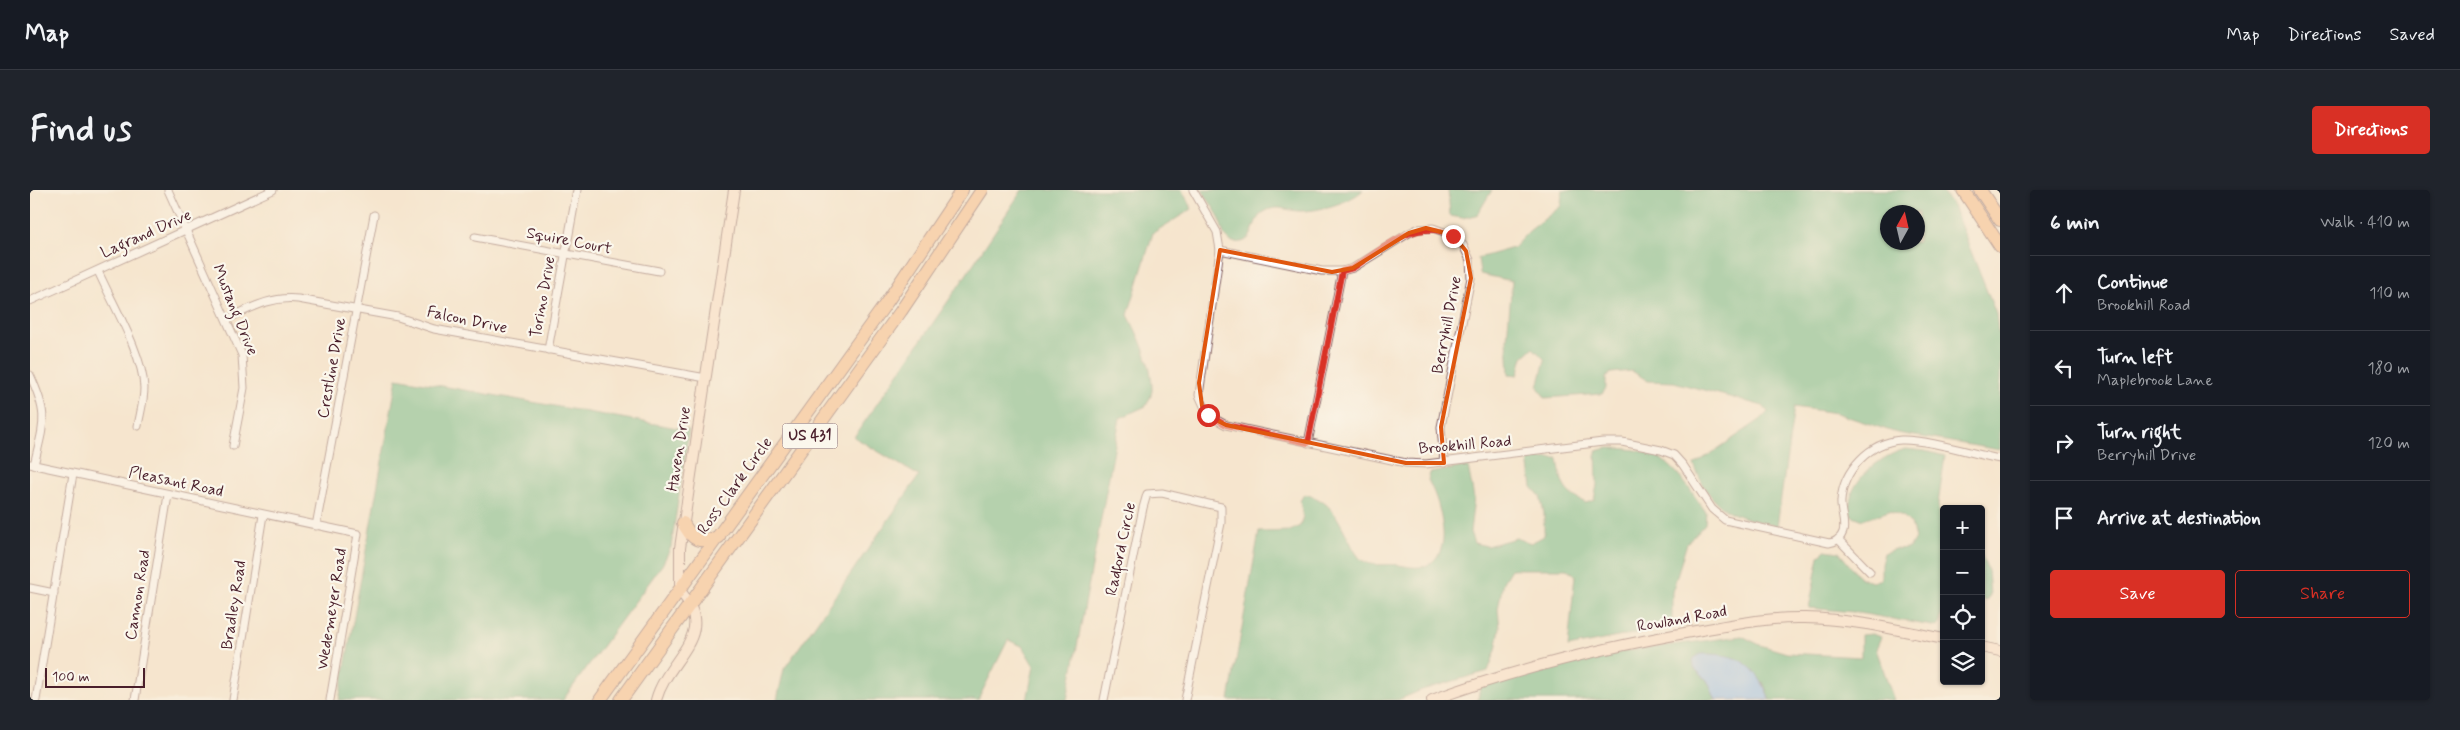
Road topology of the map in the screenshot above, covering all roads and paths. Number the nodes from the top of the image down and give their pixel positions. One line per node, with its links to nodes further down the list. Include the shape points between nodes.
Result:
1 (168, 190): 14 (street, Mustang Drive)
2 (273, 190): 14 (street, Lagrand Drive)
3 (577, 190): 18 (street, Torino Drive)
4 (734, 190): 27 (street, Haven Drive)
5 (962, 190): 10 (highway, Ross Clark Circle / US 431)
6 (982, 190): 11 (highway, Ross Clark Circle / US 431)
7 (1194, 190): 17 (street, Brookhill Road, via 1217,232)
8 (1963, 190): 16 (highway)
9 (1980, 190): 13 (highway)
10 (954, 203): 11 (highway); 28 (highway, Ross Clark Circle / US 431)
11 (968, 212): 29 (highway, Ross Clark Circle / US 431)
12 (374, 215): 23 (street, Crestline Drive)
13 (2000, 220)
14 (186, 231): 19 (street, Lagrand Drive); 24 (street, Mustang Drive)
15 (475, 237): 18 (street, Squire Court)
16 (2000, 246)
17 (1220, 250): 21 (street, Berryhill Drive, via 1322,271); 31 (street, Brookhill Road, via 1198,383 1202,406 1221,424)
18 (565, 254): 20 (street, Squire Court); 25 (street, Torino Drive)
19 (98, 270): 22 (street, Lagrand Drive); 30 (street, via 142,372 144,389)
20 (659, 271)
21 (1342, 271): 31 (street); 34 (street, Berryhill Drive, via 1353,268 1409,233 1426,228 1453,236 1466,251 1472,267 1471,278 1442,427)
22 (30, 302)
23 (356, 310): 24 (street, Falcon Drive, via 283,297 270,299); 25 (street, Falcon Drive, via 398,317 434,329); 40 (street, Crestline Drive)
24 (227, 319): 32 (street, Mustang Drive, via 242,355 244,372)
25 (548, 350): 27 (street, Falcon Drive)
26 (30, 375): 35 (street, via 44,412)
27 (706, 378): 39 (street, Haven Drive)
28 (807, 414): 29 (highway); 41 (highway, Ross Clark Circle / US 431)
29 (820, 423): 47 (highway, Ross Clark Circle / US 431)
30 (138, 426)
31 (1308, 443): 34 (street, Brookhill Road, via 1406,463)
32 (233, 446)
33 (2000, 459): 42 (street, via 1907,440 1876,448 1857,462 1848,476 1841,499 1844,531)
34 (1444, 463): 42 (street, Brookhill Road, via 1603,442 1630,444 1674,455 1712,510 1730,523 1825,542)
35 (32, 465): 36 (street, Pleasant Road)
36 (73, 474): 37 (street, Pleasant Road); 46 (street)
37 (168, 495): 38 (street, Pleasant Road); 52 (street, Cannon Road)
38 (262, 515): 40 (street, Pleasant Road); 53 (street, Bradley Road)
39 (683, 523): 41 (highway, via 698,541); 45 (street, Haven Drive, via 678,564)
40 (316, 526): 54 (street, Wedemeyer Road, via 358,534)
41 (719, 537): 45 (highway, Ross Clark Circle / US 431)
42 (1838, 539): 43 (street)
43 (1870, 572)
44 (30, 588): 46 (street)
45 (680, 591): 47 (street); 55 (highway, Ross Clark Circle / US 431)
46 (54, 593): 51 (street)
47 (691, 604): 56 (highway, Ross Clark Circle / US 431); 57 (street, via 696,619 694,633 662,684)
48 (1940, 639): 60 (street, Rowland Road, via 1848,621 1778,618 1580,654 1485,680)
49 (1985, 648): 50 (street)
50 (2000, 651)
51 (36, 700)
52 (135, 700)
53 (233, 700)
54 (330, 700)
55 (600, 700)
56 (621, 700)
57 (656, 700)
58 (1104, 700): 59 (street, Radford Circle, via 1145,501 1147,494 1162,493 1221,507 1221,523)
59 (1185, 700)
60 (1433, 700)

